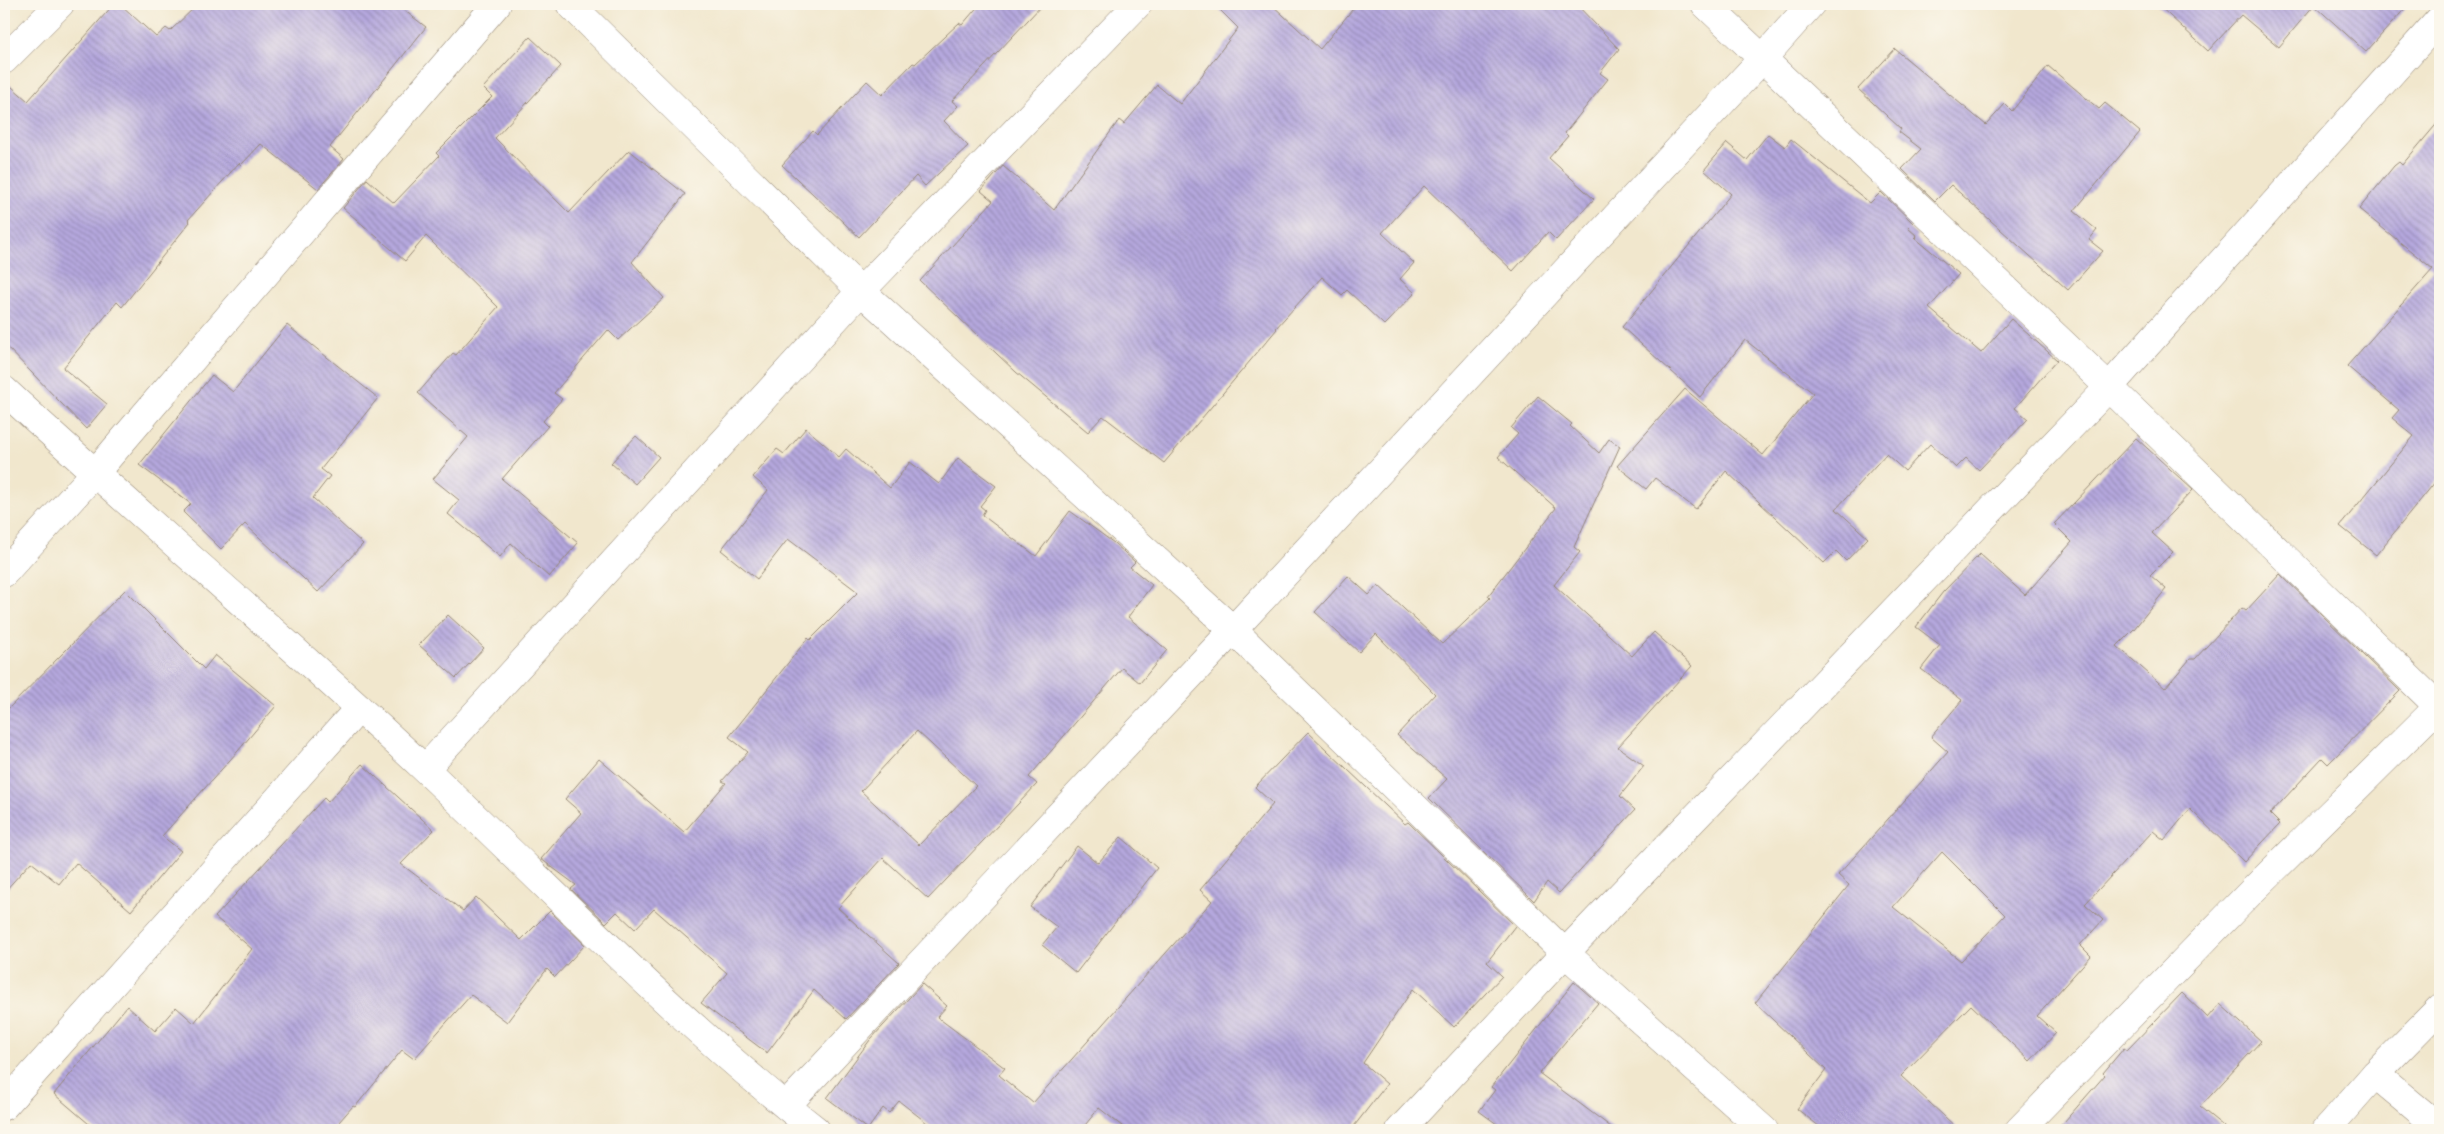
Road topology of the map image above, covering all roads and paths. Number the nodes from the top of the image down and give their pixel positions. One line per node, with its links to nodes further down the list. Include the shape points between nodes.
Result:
1 (60, 4): 9 (street)
2 (497, 4): 13 (street)
3 (570, 4): 10 (street)
4 (1138, 4): 10 (street)
5 (1706, 4): 8 (street)
6 (1811, 4): 8 (street)
7 (2440, 20): 11 (street)
8 (1764, 57): 11 (street); 15 (street)
9 (4, 60)
10 (861, 291): 15 (street); 18 (street)
11 (2109, 387): 16 (street); 19 (street)
12 (4, 390): 13 (street)
13 (94, 474): 14 (street); 17 (street)
14 (4, 573)
15 (1233, 630): 19 (street); 23 (street)
16 (2440, 706): 28 (street, via 2252,891)
17 (359, 708): 18 (street); 22 (street)
18 (425, 769): 23 (street, via 710,1041)
19 (1565, 953): 26 (street); 27 (street)
20 (2440, 1008): 21 (street)
21 (2374, 1074): 24 (street); 29 (street)
22 (4, 1106)
23 (786, 1106): 25 (street)
24 (2440, 1128)
25 (816, 1130)
26 (1400, 1130)
27 (1764, 1130)
28 (2019, 1130)
29 (2326, 1130)

